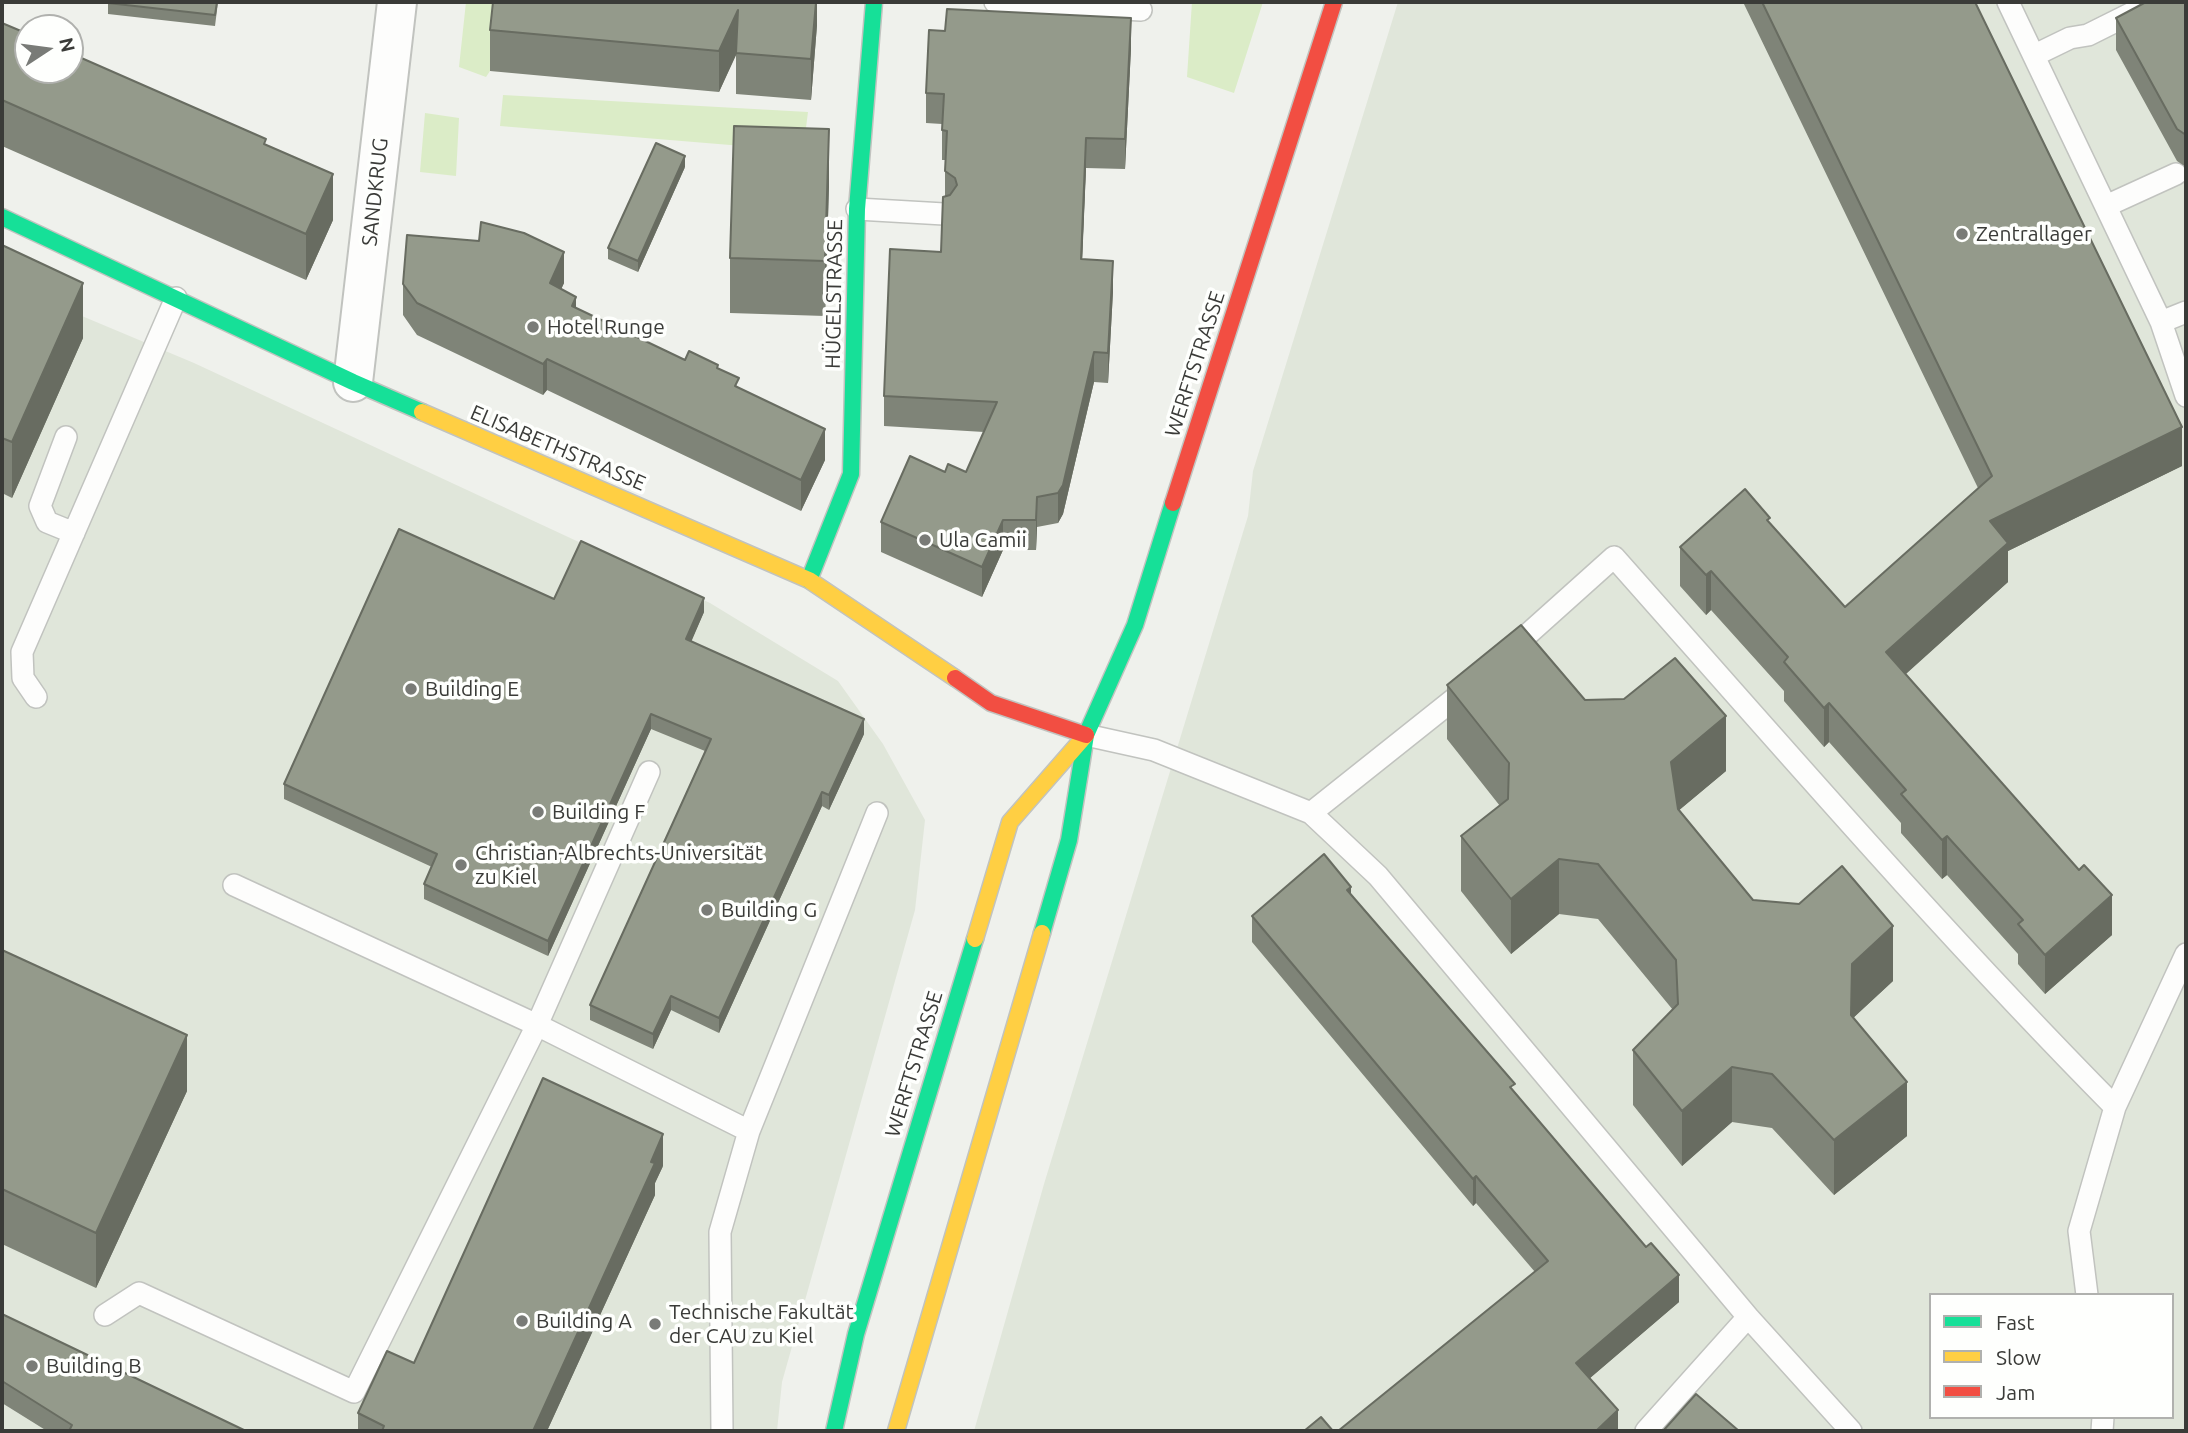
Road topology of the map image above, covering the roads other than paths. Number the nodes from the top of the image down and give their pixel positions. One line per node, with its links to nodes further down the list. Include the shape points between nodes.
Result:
1 (397, 2): 17 (street, SANDKRUG)
2 (874, 2): 11 (main road, HÜGELSTRASSE)
3 (995, 2): 7 (lane)
4 (1334, 2): 23 (main road, WERFTSTRASSE, via 1135,625)
5 (2008, 2): 8 (lane)
6 (2154, 2): 8 (lane)
7 (1141, 10)
8 (2035, 55): 10 (lane)
9 (2176, 174): 10 (lane)
10 (2106, 206): 16 (lane)
11 (857, 209): 12 (lane); 21 (main road, HÜGELSTRASSE, via 851,474)
12 (944, 214)
13 (2, 218): 14 (main road, ELISABETHSTRASSE)
14 (176, 298): 17 (main road, ELISABETHSTRASSE); 20 (lane)
15 (2186, 312): 16 (lane)
16 (2161, 322): 18 (lane)
17 (353, 382): 21 (main road, ELISABETHSTRASSE)
18 (2186, 396)
19 (66, 437): 20 (lane, via 40,506 47,522)
20 (74, 533): 22 (lane, via 22,652 23,678)
21 (809, 580): 23 (main road, ELISABETHSTRASSE, via 991,704)
22 (36, 697)
23 (1086, 735): 26 (lane, via 1154,750); 36 (main road, WERFTSTRASSE, via 1010,822 856,1334); 37 (main road, WERFTSTRASSE, via 1061,870)
24 (649, 772): 29 (lane)
25 (877, 813): 31 (lane)
26 (1311, 813): 30 (lane, via 1490,668 1614,557 1839,811); 34 (lane, via 1378,876)
27 (234, 885): 29 (lane)
28 (2186, 954): 30 (lane)
29 (537, 1025): 31 (lane); 33 (lane, via 354,1392 139,1293)
30 (2115, 1107): 32 (lane, via 2079,1231)
31 (749, 1132): 35 (lane, via 720,1232)
32 (2087, 1293)
33 (105, 1315)
34 (1748, 1317): 38 (lane); 39 (lane)
35 (722, 1431)
36 (834, 1431)
37 (896, 1431)
38 (1646, 1431)
39 (1851, 1431)

